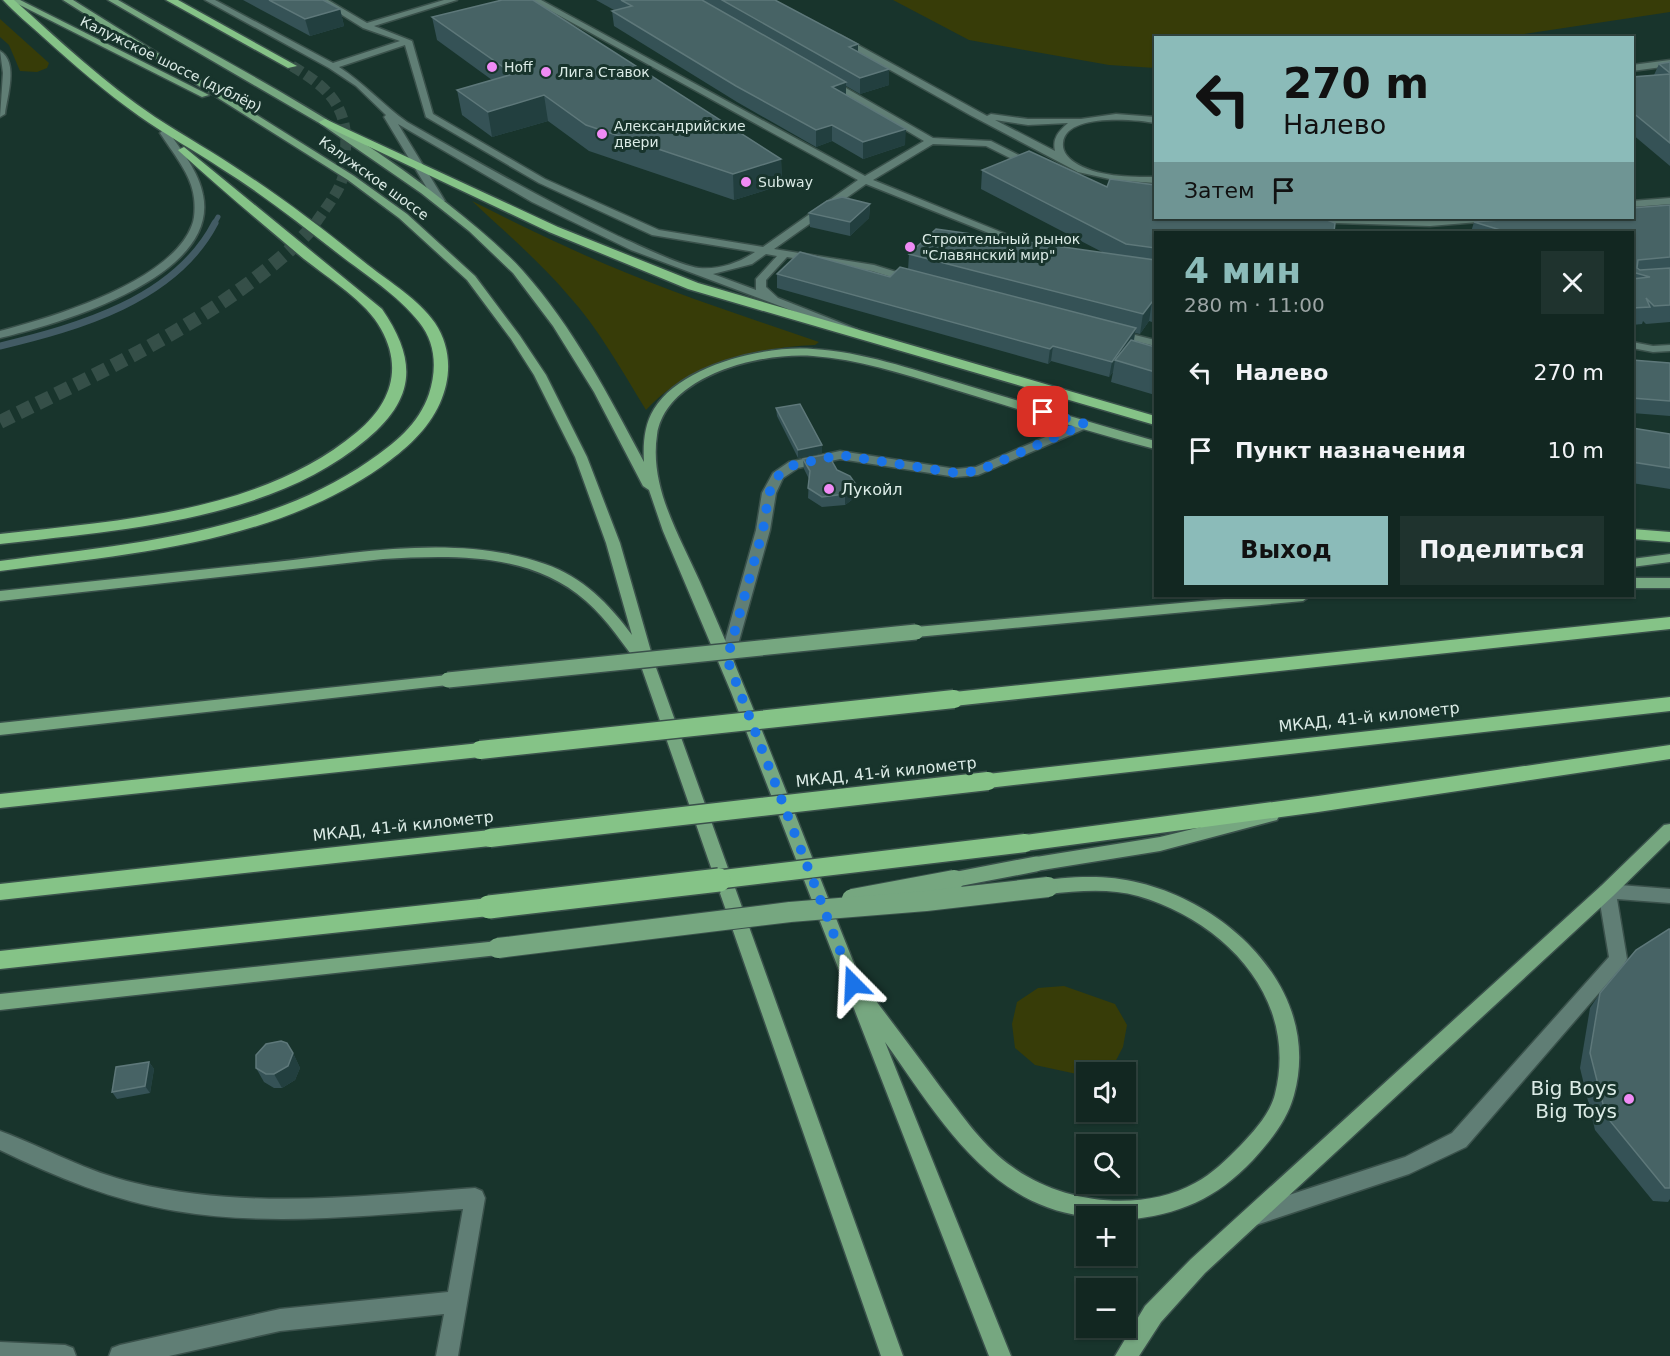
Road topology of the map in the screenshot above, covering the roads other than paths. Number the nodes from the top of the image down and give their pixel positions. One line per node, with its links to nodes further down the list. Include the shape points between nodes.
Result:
1 (8, 0): 23 (highway)
2 (14, 0): 28 (main road, Калужское шоссе (дублёр))
3 (67, 0): 28 (main road, Калужское шоссе)
4 (112, 0): 26 (main road, Калужское шоссе)
5 (171, 0): 15 (highway)
6 (209, 0): 16 (street)
7 (321, 0): 10 (street)
8 (453, 0): 10 (street)
9 (535, 0): 33 (street)
10 (366, 26): 12 (street)
11 (832, 33): 21 (street)
12 (408, 41): 16 (street); 43 (street, via 429,115 542,181 656,233)
13 (0, 54): 19 (street, via 7,73)
14 (1668, 65): 17 (street)
15 (292, 66)
16 (332, 66): 20 (street, via 359,84)
17 (1634, 68)
18 (819, 76): 29 (street)
19 (1, 96): 22 (street)
20 (384, 110): 31 (street); 46 (street, via 536,200)
21 (973, 113): 24 (street, via 1049,123); 30 (street)
22 (0, 114)
23 (144, 114): 27 (highway); 64 (highway, via 227,166 409,303 436,337 443,358 441,381 431,408 409,438 375,466 330,493 214,531 144,546)
24 (1093, 118): 25 (street); 30 (street, via 1073,125 1060,136 1059,148)
25 (1154, 120)
26 (326, 122): 31 (highway); 35 (main road, Калужское шоссе)
27 (165, 133): 50 (street, via 200,198 199,218 184,246 153,274 106,300); 61 (highway, via 376,312 399,351 402,370 398,392 384,415 363,437 334,459 292,480 201,508 145,520)
28 (285, 134): 73 (main road, Калужское шоссе, via 403,216 471,278 516,338 540,375 581,457 613,543)
29 (932, 141): 32 (street, via 988,143); 33 (street)
30 (1068, 161): 34 (street, via 1100,176)
31 (420, 167): 35 (street); 51 (highway, via 626,262 693,286)
32 (1048, 173)
33 (865, 180): 43 (street); 44 (street)
34 (1154, 180)
35 (440, 201): 58 (main road, Калужское шоссе, via 518,272 557,322 588,370)
36 (1670, 201): 37 (street)
37 (1634, 204)
38 (1306, 219): 40 (street); 41 (street)
39 (1458, 219): 40 (street)
40 (1426, 220): 42 (street)
41 (1361, 231)
42 (1439, 231)
43 (766, 249): 45 (street); 46 (street, via 737,267)
44 (1046, 252)
45 (785, 253): 47 (street, via 874,268); 48 (street, via 761,279 760,288)
46 (694, 272): 48 (street)
47 (924, 284)
48 (778, 301): 51 (street)
49 (1108, 331): 52 (street)
50 (0, 335)
51 (878, 339): 55 (highway)
52 (1154, 343)
53 (1634, 345): 54 (street)
54 (1670, 348)
55 (1154, 422)
56 (1085, 424): 57 (main road); 58 (main road, via 893,368 812,352 779,353 715,370 668,398 649,435); 72 (street, via 978,471 956,473 840,455 794,465 778,476 769,493 763,530)
57 (1154, 445)
58 (659, 502): 72 (main road)
59 (1634, 534): 60 (highway)
60 (1670, 537)
61 (0, 539)
62 (1670, 558): 63 (main road)
63 (1634, 563)
64 (0, 566)
65 (1634, 583): 66 (main road)
66 (1670, 583)
67 (0, 596): 73 (main road, via 383,555 439,551 490,554 524,561 570,581 592,598)
68 (1244, 597): 70 (main road)
69 (1291, 597): 70 (main road)
70 (1231, 602): 75 (main road, bridge)
71 (1670, 623): 77 (highway, bridge)
72 (727, 659): 85 (main road)
73 (649, 667): 90 (main road, Калужское шоссе)
74 (1670, 704): 81 (highway, МКАД, 41-й километр, bridge)
75 (0, 729)
76 (1670, 752): 78 (highway)
77 (0, 801)
78 (1317, 804): 83 (main road, bridge, via 1160,844); 84 (highway, bridge, via 489,907)
79 (1670, 830): 80 (main road)
80 (1607, 891): 82 (street); 88 (main road); 88 (street, via 1618,959 1459,1140 1409,1165)
81 (0, 892)
82 (1670, 896)
83 (790, 912): 85 (main road, bridge, via 1080,884 1126,887 1164,896 1190,908 1238,942 1272,987 1289,1039 1286,1093 1260,1138 1218,1180 1193,1195 1134,1210 1069,1204 1010,1177 985,1158 963,1135); 86 (main road, bridge)
84 (0, 960)
85 (853, 984): 95 (main road)
86 (0, 1002)
87 (0, 1140): 89 (street, via 65,1171 137,1194 204,1205 291,1209 475,1198)
88 (1250, 1217): 96 (main road, via 1153,1314)
89 (456, 1302): 93 (street, via 280,1320); 94 (street)
90 (891, 1351)
91 (0, 1353): 92 (street)
92 (66, 1356)
93 (120, 1356)
94 (447, 1356)
95 (1000, 1356)
96 (1126, 1356)

